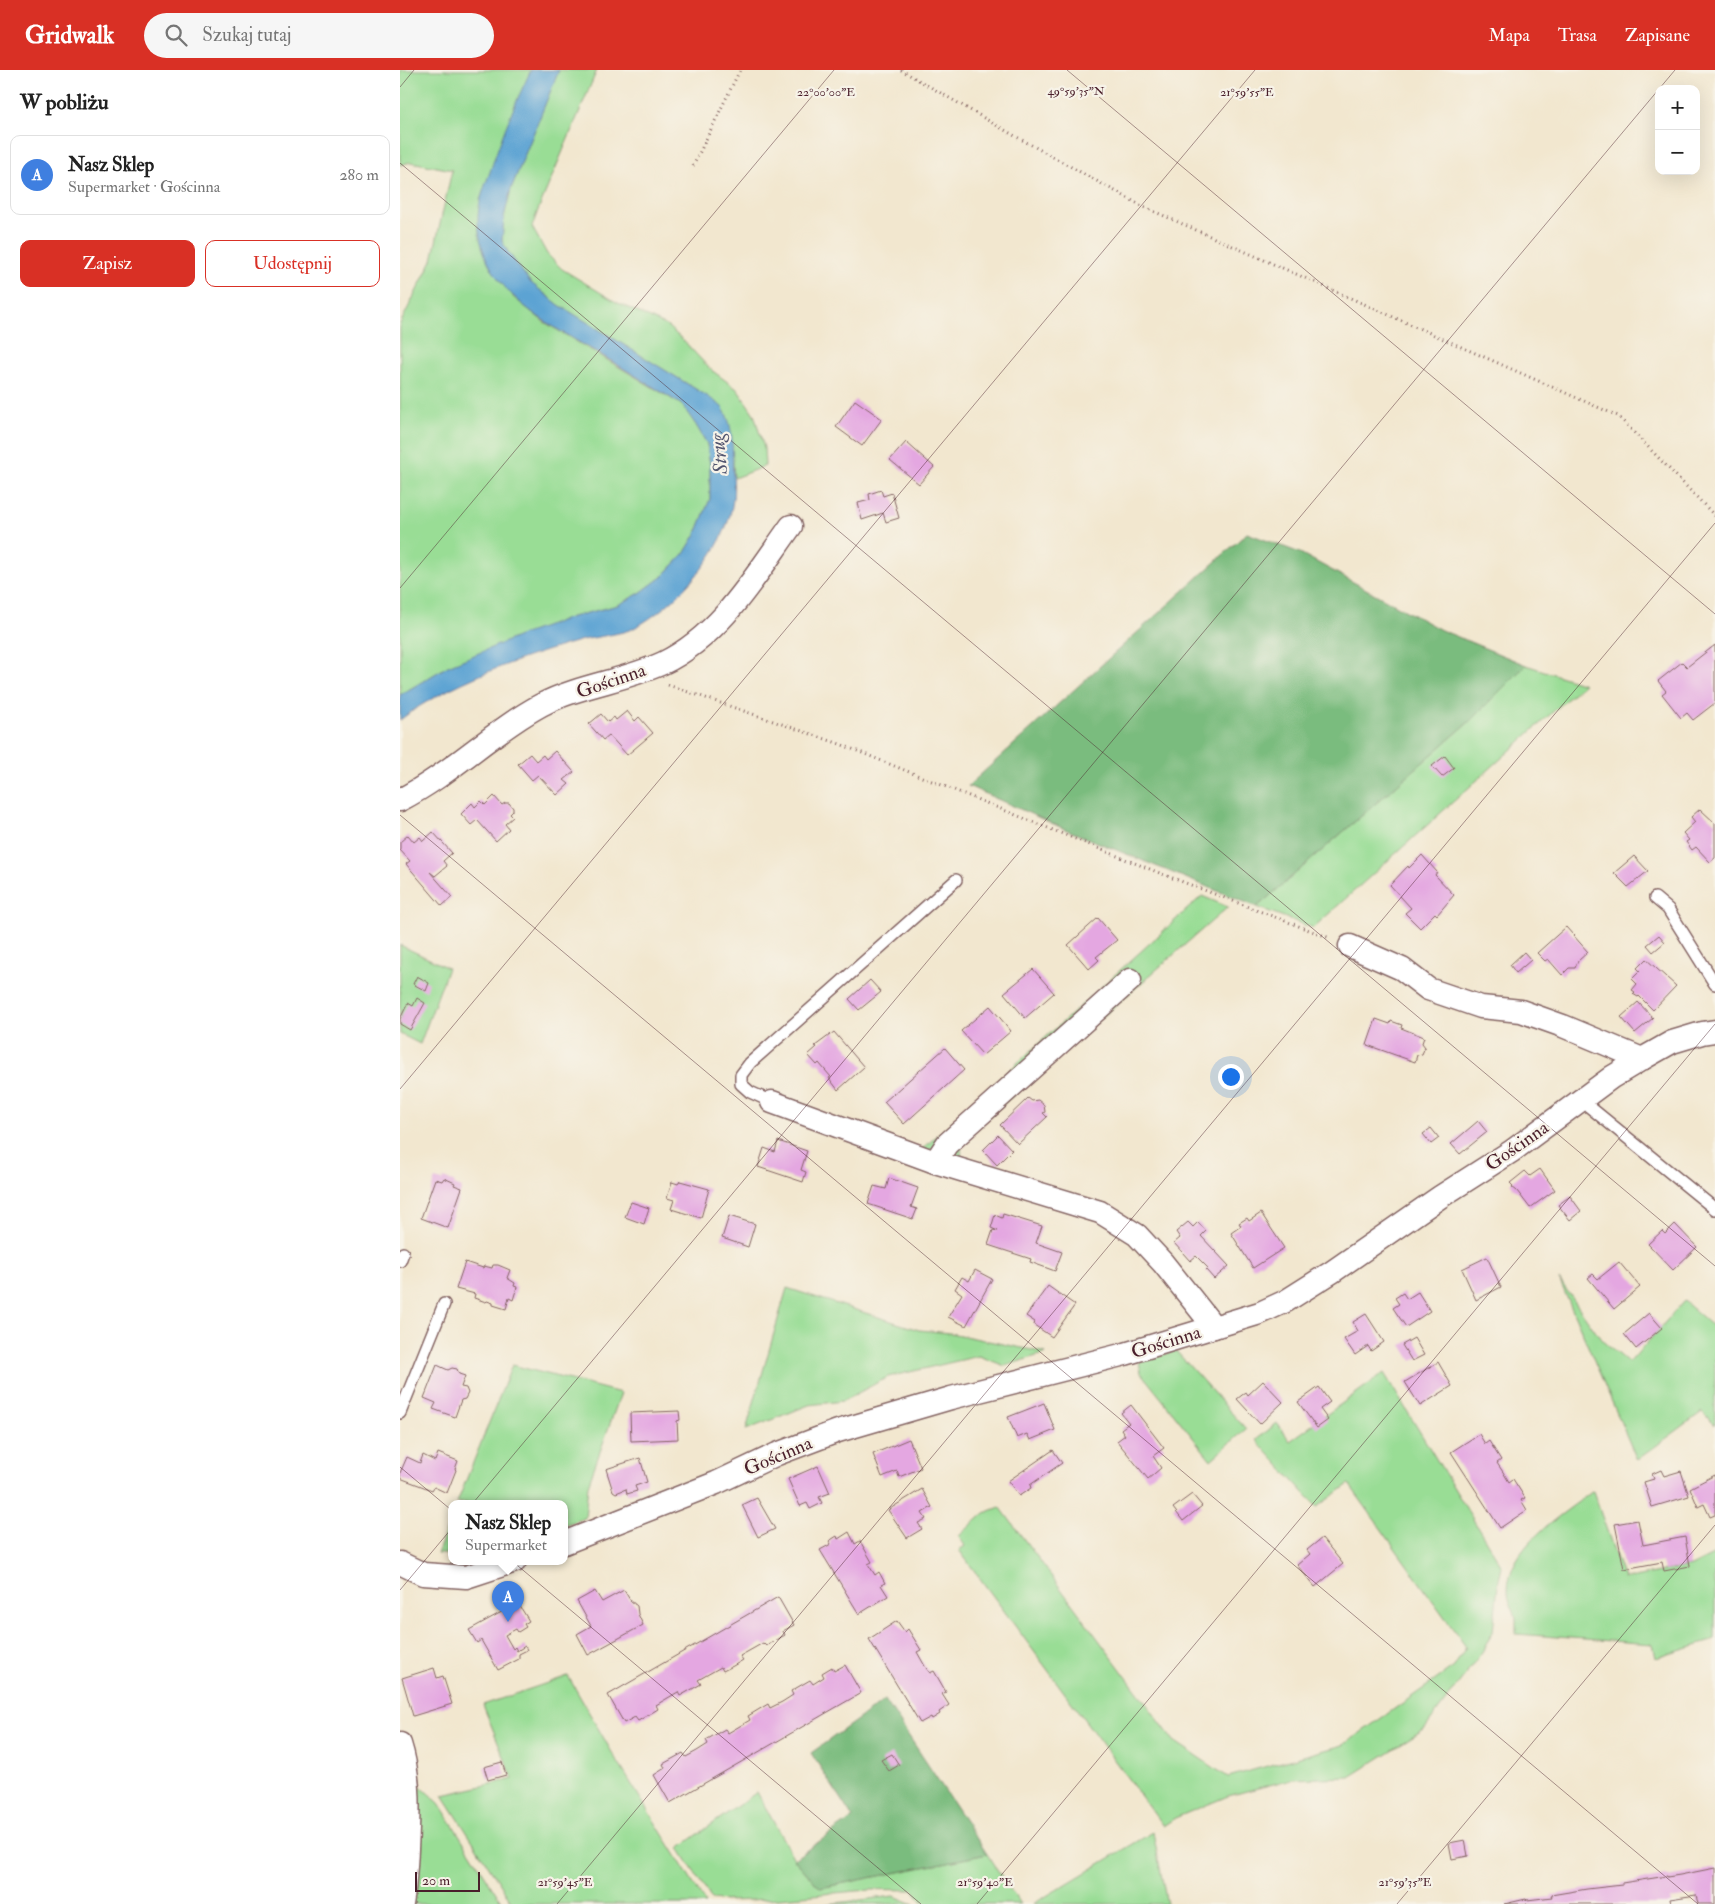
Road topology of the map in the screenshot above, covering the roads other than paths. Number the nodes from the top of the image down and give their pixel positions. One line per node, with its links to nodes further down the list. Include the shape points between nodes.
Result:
1 (791, 526): 2 (street, Gościnna, via 731,610 695,644 663,663 542,704 434,781)
2 (400, 800)
3 (956, 880): 11 (lane, via 750,1063 741,1075 741,1084)
4 (1655, 898): 7 (lane, via 1668,909)
5 (1350, 946): 9 (street, via 1402,969 1428,989 1481,1007 1521,1011)
6 (1130, 980): 12 (street, via 947,1144)
7 (1715, 984)
8 (1715, 1032): 9 (street, Gościnna, via 1672,1042)
9 (1642, 1059): 10 (street, Gościnna)
10 (1582, 1100): 13 (lane); 15 (street, Gościnna, via 1512,1151 1286,1301)
11 (772, 1102): 12 (street)
12 (935, 1162): 15 (street, via 1100,1212 1137,1236 1163,1263)
13 (1715, 1209)
14 (444, 1304): 16 (lane)
15 (1214, 1328): 17 (street, Gościnna, via 950,1398 838,1432 777,1454 707,1487)
16 (400, 1414)
17 (568, 1541)
18 (400, 1563): 19 (street, via 423,1574 466,1577)
19 (503, 1565)
20 (400, 1744): 21 (street, via 409,1816)
21 (402, 1904)

